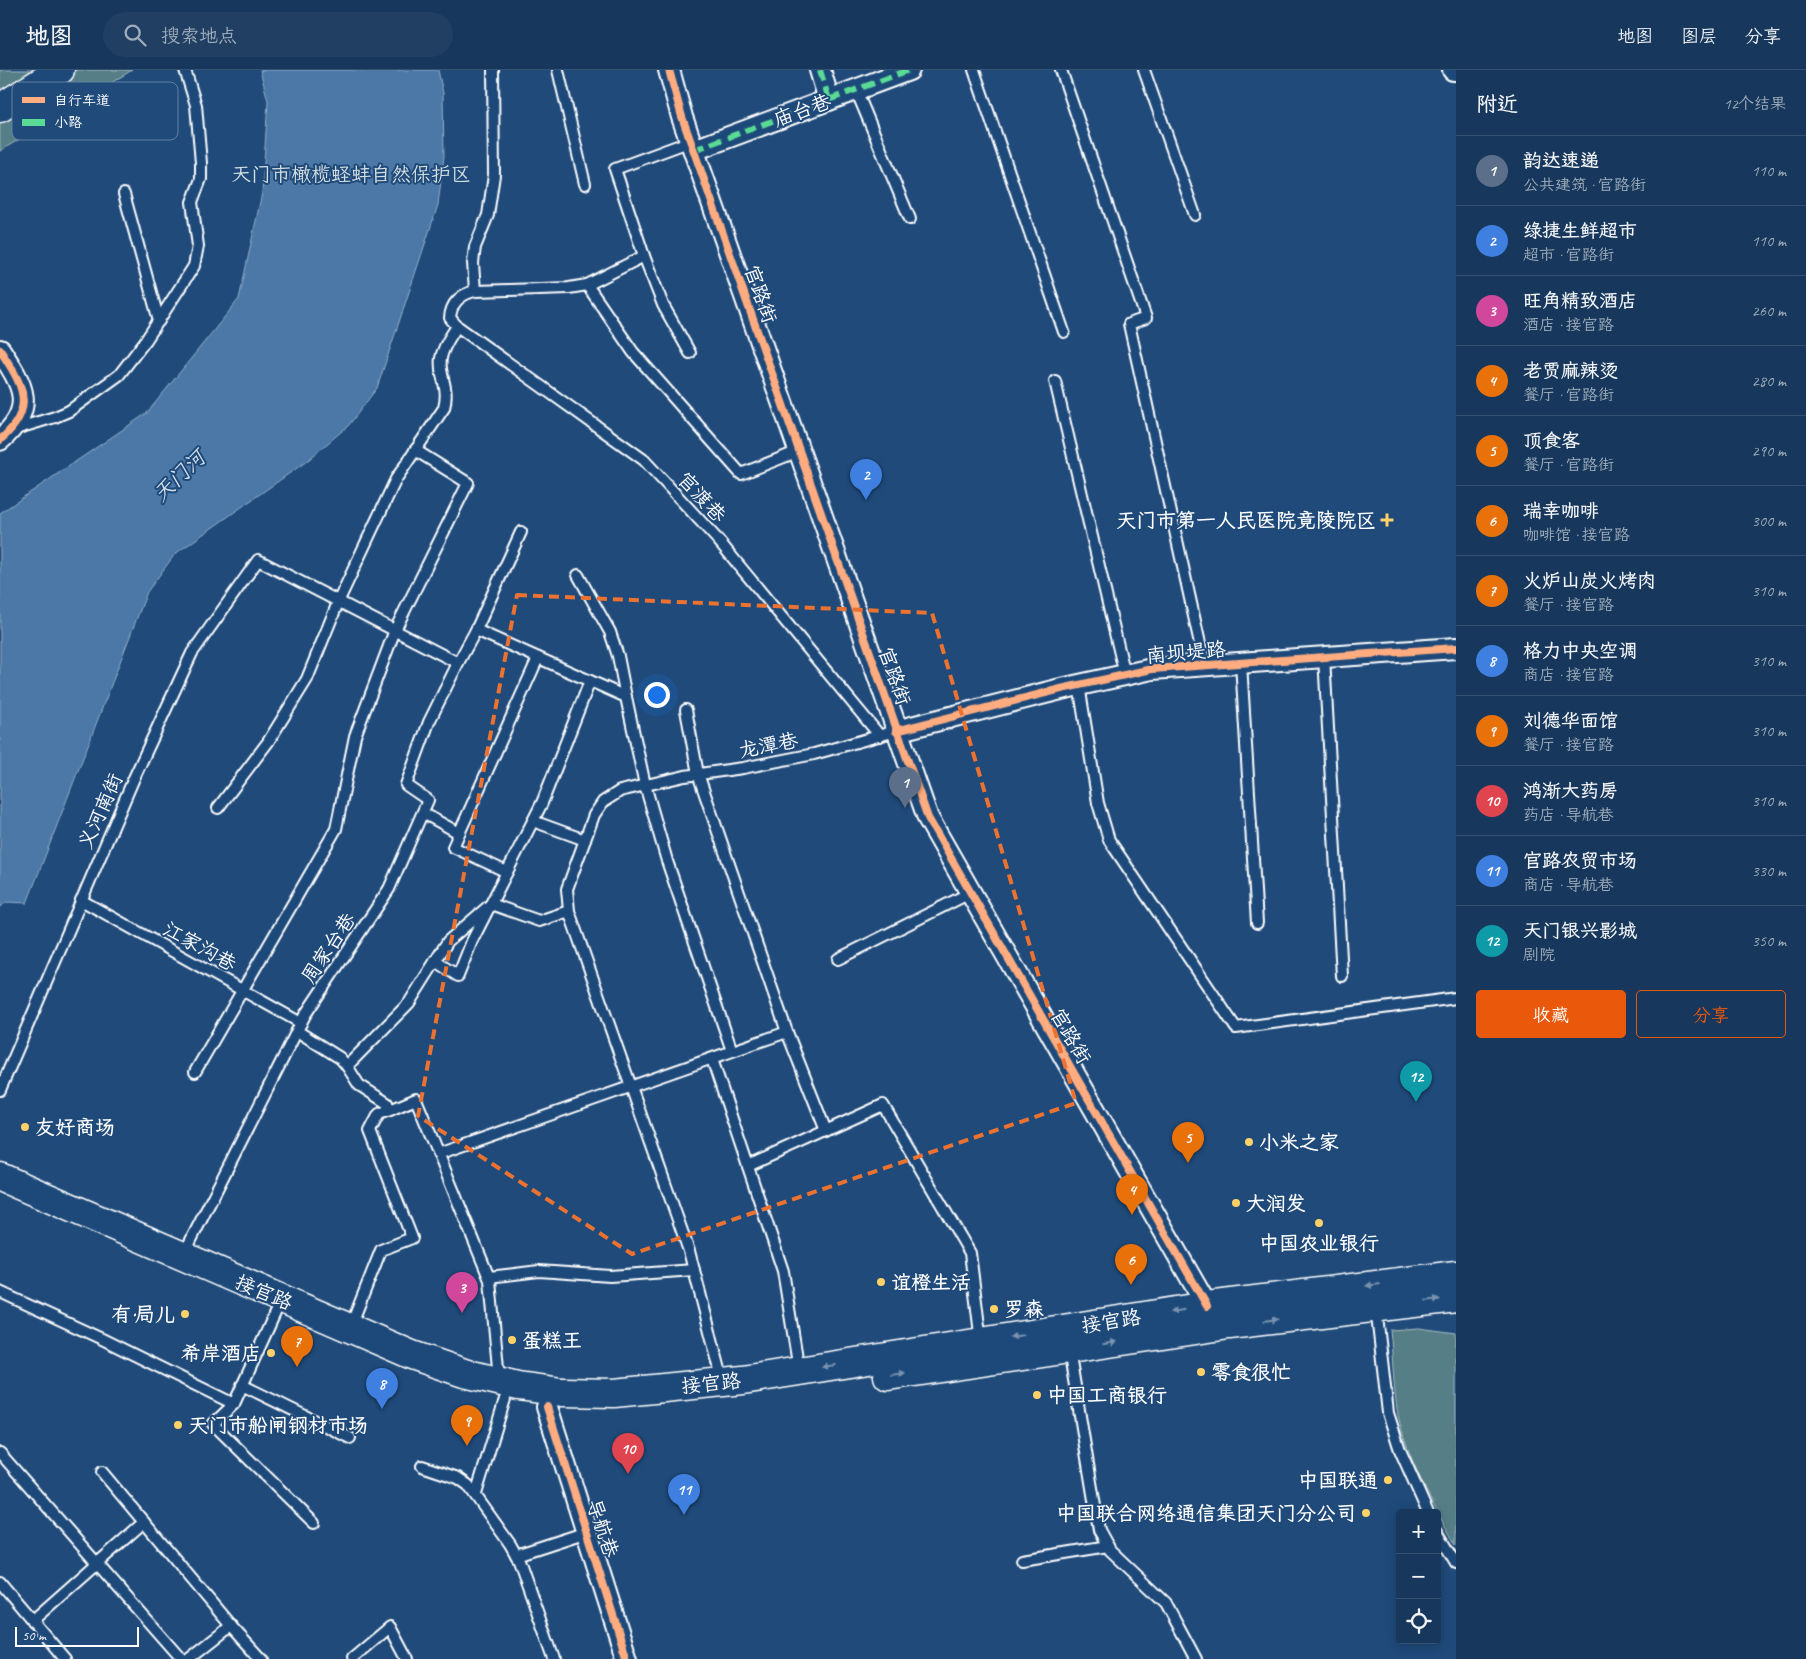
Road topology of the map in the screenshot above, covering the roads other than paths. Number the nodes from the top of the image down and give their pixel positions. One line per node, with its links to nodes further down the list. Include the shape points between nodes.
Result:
1 (25, 70): 13 (main road)
2 (60, 70): 12 (main road)
3 (185, 70): 26 (lane, via 196,106 202,163 201,179 191,207 197,256)
4 (493, 70): 25 (lane, via 494,175 488,215 475,246)
5 (558, 70): 19 (lane)
6 (669, 70): 18 (street, 官路街)
7 (820, 70): 16 (street)
8 (909, 70): 14 (street, 庙台巷)
9 (974, 70): 28 (lane)
10 (1061, 70): 45 (lane, via 1146,318 1128,324)
11 (1144, 70): 21 (lane)
12 (41, 82)
13 (0, 86)
14 (856, 90): 16 (street, 庙台巷); 22 (lane)
15 (12, 100): 17 (main road)
16 (829, 100): 18 (street, 庙台巷)
17 (0, 108)
18 (693, 146): 23 (lane, via 615,169); 34 (street, 官路街)
19 (585, 184)
20 (124, 194): 26 (lane)
21 (1195, 215)
22 (910, 219)
23 (644, 256): 24 (lane); 30 (lane, via 663,305)
24 (587, 285): 25 (lane); 34 (lane, via 633,352 741,474)
25 (475, 291): 27 (lane, via 456,300 450,318)
26 (159, 321): 32 (lane, via 130,363 108,384 69,411)
27 (457, 326): 33 (lane, via 443,348 440,360 448,396 444,408); 51 (lane, 官渡巷, via 644,460)
28 (1064, 332)
29 (0, 350): 32 (street, via 24,396 17,419)
30 (690, 353)
31 (1055, 381): 46 (lane)
32 (6, 435)
33 (415, 450): 37 (lane, via 396,479); 38 (lane, via 468,483)
34 (799, 451): 51 (street, 官路街)
35 (521, 532): 39 (lane)
36 (578, 575): 49 (lane, via 610,632)
37 (339, 600): 38 (lane); 54 (lane, via 307,679 268,742); 61 (lane, 义河南街, via 258,560 192,653)
38 (395, 630): 43 (lane); 68 (lane, via 354,736 336,828)
39 (476, 630): 42 (lane); 43 (lane)
40 (1456, 648): 41 (street, 南坝堤路)
41 (1324, 657): 44 (street, 南坝堤路); 67 (lane)
42 (538, 658): 47 (lane); 57 (lane)
43 (458, 663): 55 (lane, via 429,722 406,785 428,800)
44 (1240, 663): 45 (street, 南坝堤路); 64 (lane)
45 (1205, 666): 46 (street, 南坝堤路)
46 (1125, 675): 48 (street, 南坝堤路)
47 (590, 681): 49 (lane); 56 (lane)
48 (1079, 685): 51 (street, 南坝堤路); 69 (lane, via 1098,803 1109,840 1236,1028)
49 (626, 697): 53 (lane)
50 (686, 710): 52 (lane)
51 (888, 733): 52 (lane, 龙潭巷, via 814,754); 60 (street, 官路街, via 928,818)
52 (698, 774): 53 (lane, 龙潭巷); 71 (lane)
53 (645, 785): 58 (lane, 龙潭巷, via 620,791 603,802 594,815); 72 (lane, via 667,861)
54 (218, 808)
55 (423, 813): 57 (lane); 70 (lane, 周家台巷, via 389,889)
56 (533, 821): 58 (lane); 59 (lane)
57 (459, 833): 59 (lane, via 453,847)
58 (586, 840): 63 (lane, 龙潭巷, via 567,890)
59 (507, 872): 62 (lane)
60 (970, 893): 65 (lane); 89 (street, 官路街)
61 (81, 900): 68 (lane, 江家沟巷); 77 (lane, 义河南街)
62 (491, 904): 63 (lane, via 539,921); 66 (lane, via 456,932); 66 (lane, via 458,976)
63 (569, 911): 76 (lane, 龙潭巷)
64 (1257, 923)
65 (838, 959)
66 (435, 961): 74 (lane, via 409,1003)
67 (1342, 976)
68 (241, 989): 70 (lane, 江家沟巷); 75 (lane)
69 (1456, 998)
70 (299, 1027): 74 (lane, 江家沟巷); 84 (lane, 周家台巷)
71 (787, 1032): 72 (lane); 79 (lane)
72 (732, 1052): 73 (lane)
73 (712, 1059): 76 (lane); 81 (lane)
74 (348, 1066): 78 (lane, 江家沟巷, via 359,1085 387,1103)
75 (195, 1072)
76 (631, 1086): 80 (lane); 85 (lane, 龙潭巷)
77 (0, 1090)
78 (390, 1110): 80 (lane, via 416,1100); 92 (lane, via 379,1114 370,1131 412,1238 382,1250)
79 (826, 1131): 81 (lane); 93 (lane, via 883,1105 970,1253)
80 (438, 1154): 86 (lane)
81 (748, 1166): 95 (lane, via 783,1271)
82 (0, 1177): 84 (main road, 接官路)
83 (0, 1194): 91 (main road, 接官路)
84 (183, 1257): 92 (main road, 接官路)
85 (694, 1270): 86 (lane, via 610,1276 539,1271); 96 (lane, 龙潭巷)
86 (488, 1278): 98 (lane)
87 (1455, 1281): 89 (main road, 接官路, one-way to 89); 90 (main road, 接官路, one-way to 87)
88 (0, 1292): 99 (lane)
89 (1207, 1306): 93 (main road, 接官路, one-way to 93)
90 (1376, 1307): 94 (main road, 接官路, one-way to 90); 106 (lane, via 1388,1413 1400,1450)
91 (275, 1313): 97 (lane); 98 (main road, 接官路, via 424,1374)
92 (350, 1329): 98 (main road, 接官路)
93 (981, 1342): 95 (main road, 接官路, one-way to 95)
94 (1069, 1349): 100 (main road, 接官路, one-way to 94, via 607,1410 755,1395); 111 (lane, via 1099,1530)
95 (799, 1371): 96 (main road, 接官路)
96 (723, 1382): 98 (main road, 接官路, via 588,1393)
97 (242, 1385): 99 (lane); 101 (lane)
98 (502, 1390): 100 (main road, 接官路); 105 (lane)
99 (234, 1404): 108 (lane, via 213,1424)
100 (547, 1406): 109 (street, 导航巷)
101 (350, 1438)
102 (0, 1453): 115 (lane)
103 (422, 1466): 105 (lane, via 458,1478)
104 (102, 1472): 107 (lane)
105 (476, 1494): 112 (lane)
106 (1426, 1509)
107 (144, 1522): 115 (lane); 118 (lane)
108 (314, 1523)
109 (587, 1532): 112 (lane); 126 (street, 导航巷)
110 (1441, 1538): 114 (lane)
111 (1108, 1546): 113 (lane); 127 (lane, via 1166,1603)
112 (516, 1555): 125 (lane)
113 (1022, 1560)
114 (1456, 1563)
115 (97, 1564): 117 (lane); 120 (lane)
116 (0, 1582): 117 (lane)
117 (32, 1621): 119 (lane)
118 (231, 1626): 121 (lane); 122 (lane)
119 (65, 1659)
120 (181, 1659)
121 (189, 1659)
122 (261, 1659)
123 (352, 1659): 124 (lane, via 390,1627)
124 (407, 1659)
125 (554, 1659)
126 (627, 1659)
127 (1196, 1659)

